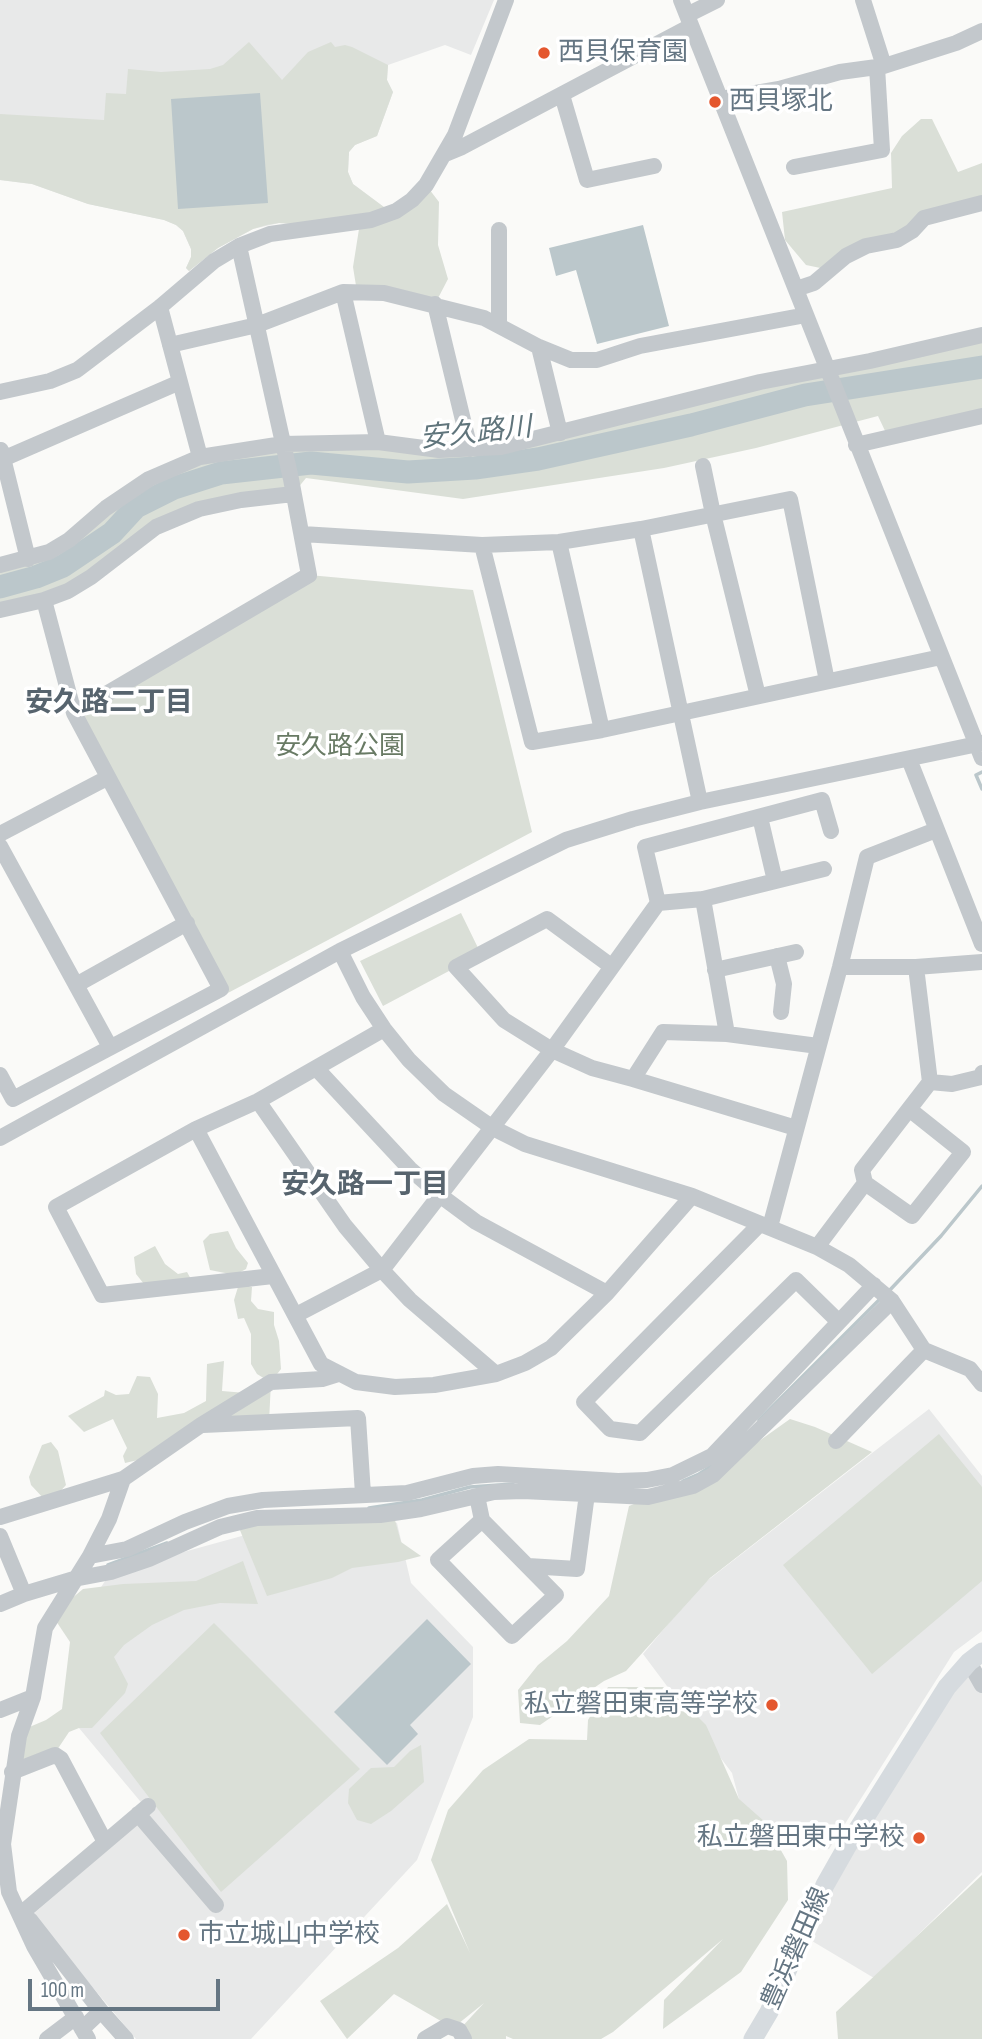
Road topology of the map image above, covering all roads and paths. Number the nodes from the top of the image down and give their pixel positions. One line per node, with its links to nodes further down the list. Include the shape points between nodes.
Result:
1 (506, 0): 9 (street)
2 (717, 0): 4 (street)
3 (863, 0): 6 (street)
4 (687, 14): 7 (street); 8 (street)
5 (982, 30): 6 (street, via 956,43)
6 (881, 66): 8 (street); 11 (street, via 882,150)
7 (562, 95): 9 (street); 10 (street, via 587,180)
8 (721, 99): 15 (street)
9 (445, 154): 14 (street, via 412,200 387,215 270,234)
10 (654, 166)
11 (794, 167)
12 (982, 203): 15 (street, via 924,218 897,240 866,246 814,283)
13 (499, 230): 21 (street)
14 (239, 246): 18 (street); 20 (street)
15 (796, 289): 19 (street)
16 (344, 292): 17 (street, via 384,293); 20 (street); 30 (street)
17 (435, 304): 21 (street); 33 (street)
18 (160, 307): 23 (street); 27 (street, via 77,370)
19 (806, 315): 24 (street, via 640,346 597,360 571,360); 25 (street)
20 (257, 325): 23 (street); 31 (street)
21 (499, 325): 24 (street)
22 (982, 335): 25 (street)
23 (170, 345): 26 (street)
24 (539, 347): 29 (street)
25 (827, 370): 29 (street, via 760,382); 32 (street)
26 (180, 382): 34 (street); 35 (street)
27 (0, 392)
28 (982, 416): 32 (street)
29 (560, 433): 33 (street)
30 (377, 442): 31 (street); 33 (street)
31 (283, 444): 35 (street); 37 (street)
32 (856, 445): 47 (street)
33 (470, 449)
34 (1, 453): 43 (street)
35 (200, 457): 43 (street, via 149,479 69,540)
36 (703, 466): 38 (street)
37 (292, 486): 40 (street); 45 (street, via 199,509 156,527 91,577)
38 (713, 514): 39 (street); 48 (street, via 790,499); 49 (street)
39 (641, 529): 41 (street); 50 (street)
40 (302, 534): 42 (street); 51 (street, via 309,575)
41 (559, 542): 42 (street); 52 (street)
42 (482, 545): 52 (street, via 532,742)
43 (28, 559): 44 (street)
44 (0, 565)
45 (44, 600): 46 (street); 51 (street)
46 (0, 610)
47 (941, 657): 48 (street); 53 (street)
48 (827, 681): 49 (street)
49 (758, 695): 50 (street)
50 (681, 712): 52 (street); 56 (street)
51 (74, 713): 55 (street)
52 (602, 730)
53 (980, 748): 54 (street)
54 (909, 759): 56 (street); 58 (street)
55 (107, 778): 60 (street); 66 (street)
56 (700, 802): 68 (street, via 566,840)
57 (760, 817): 59 (street, via 822,800); 63 (street); 65 (street, via 645,847)
58 (936, 830): 67 (street); 73 (street, via 867,858)
59 (831, 831)
60 (0, 834)
61 (0, 846): 76 (street)
62 (824, 869): 63 (street)
63 (775, 881): 64 (street)
64 (703, 899): 65 (street); 75 (street)
65 (658, 903): 72 (street)
66 (187, 923): 76 (street); 81 (street, via 221,989)
67 (982, 944)
68 (340, 951): 78 (street); 93 (street)
69 (796, 952): 70 (street)
70 (777, 956): 75 (street); 77 (street, via 784,984)
71 (982, 962): 74 (street)
72 (611, 966): 82 (street); 82 (street, via 547,919 456,967 504,1020)
73 (840, 967): 74 (street); 80 (street)
74 (916, 967): 87 (street)
75 (715, 970): 79 (street)
76 (76, 985): 81 (street)
77 (781, 1012)
78 (384, 1029): 83 (street); 90 (street, via 444,1094)
79 (727, 1034): 80 (street); 86 (street, via 663,1032)
80 (818, 1046): 91 (street)
81 (110, 1047): 85 (street, via 13,1099)
82 (552, 1050): 86 (street); 90 (street)
83 (316, 1069): 88 (street); 95 (street)
84 (982, 1073): 87 (street, via 952,1084)
85 (0, 1075)
86 (633, 1079): 91 (street)
87 (930, 1082): 89 (street)
88 (258, 1101): 92 (street); 99 (street, via 345,1226)
89 (909, 1109): 94 (street, via 862,1170); 94 (street, via 962,1152 912,1216)
90 (493, 1128): 95 (street); 96 (street, via 525,1144)
91 (796, 1128): 97 (street)
92 (196, 1129): 100 (street); 100 (street, via 56,1207 102,1295)
93 (0, 1138)
94 (865, 1183): 98 (street)
95 (441, 1196): 99 (street); 102 (street, via 476,1222)
96 (692, 1196): 97 (street); 102 (street)
97 (765, 1225): 98 (street); 105 (street, via 584,1402 610,1429 640,1433 796,1280)
98 (817, 1247): 101 (street)
99 (382, 1270): 104 (street); 109 (street)
100 (273, 1276): 104 (street)
101 (874, 1285): 103 (street); 105 (street)
102 (607, 1293): 109 (street, via 551,1348)
103 (892, 1301): 106 (street); 114 (street, via 713,1475 693,1486 648,1497)
104 (296, 1315): 108 (street, via 321,1364)
105 (839, 1322): 114 (street, via 712,1456 673,1475)
106 (924, 1350): 107 (street); 112 (street)
107 (976, 1365): 110 (street)
108 (338, 1374): 109 (street, via 356,1382 395,1387); 111 (street, via 271,1382)
109 (496, 1374)
110 (982, 1384)
111 (201, 1425): 113 (street); 115 (street, via 358,1418)
112 (836, 1441)
113 (123, 1479): 119 (street); 123 (street)
114 (617, 1488): 115 (street, via 498,1474 407,1493); 116 (street)
115 (363, 1494): 118 (street)
116 (587, 1494): 117 (street, via 523,1491); 124 (street, via 577,1569)
117 (477, 1496): 120 (street, via 380,1515); 121 (street)
118 (309, 1497): 120 (street); 123 (street, via 228,1506 127,1549)
119 (0, 1517)
120 (309, 1517): 125 (street, via 257,1518 220,1527 149,1559)
121 (482, 1520): 124 (street); 124 (street, via 438,1560 512,1636 556,1595)
122 (0, 1536): 126 (street)
123 (90, 1556): 125 (street)
124 (527, 1566)
125 (74, 1578): 126 (street); 130 (street, via 45,1628)
126 (24, 1594): 127 (street)
127 (0, 1604)
128 (975, 1657): 129 (street); 143 (main road, 豊浜磐田線, via 947,1688 846,1848)
129 (982, 1685)
130 (33, 1697): 131 (street); 132 (street)
131 (0, 1710)
132 (12, 1772): 133 (street, via 55,1755 61,1759); 134 (street, via 3,1844)
133 (105, 1842): 135 (street, via 143,1810); 136 (street)
134 (3, 1891): 136 (street); 138 (street)
135 (216, 1905)
136 (23, 1912): 137 (street)
137 (101, 2011): 138 (street); 140 (street)
138 (82, 2028): 139 (street)
139 (47, 2039)
140 (126, 2039)
141 (425, 2039): 142 (street, via 447,2026 459,2030)
142 (464, 2039)
143 (753, 2039)

